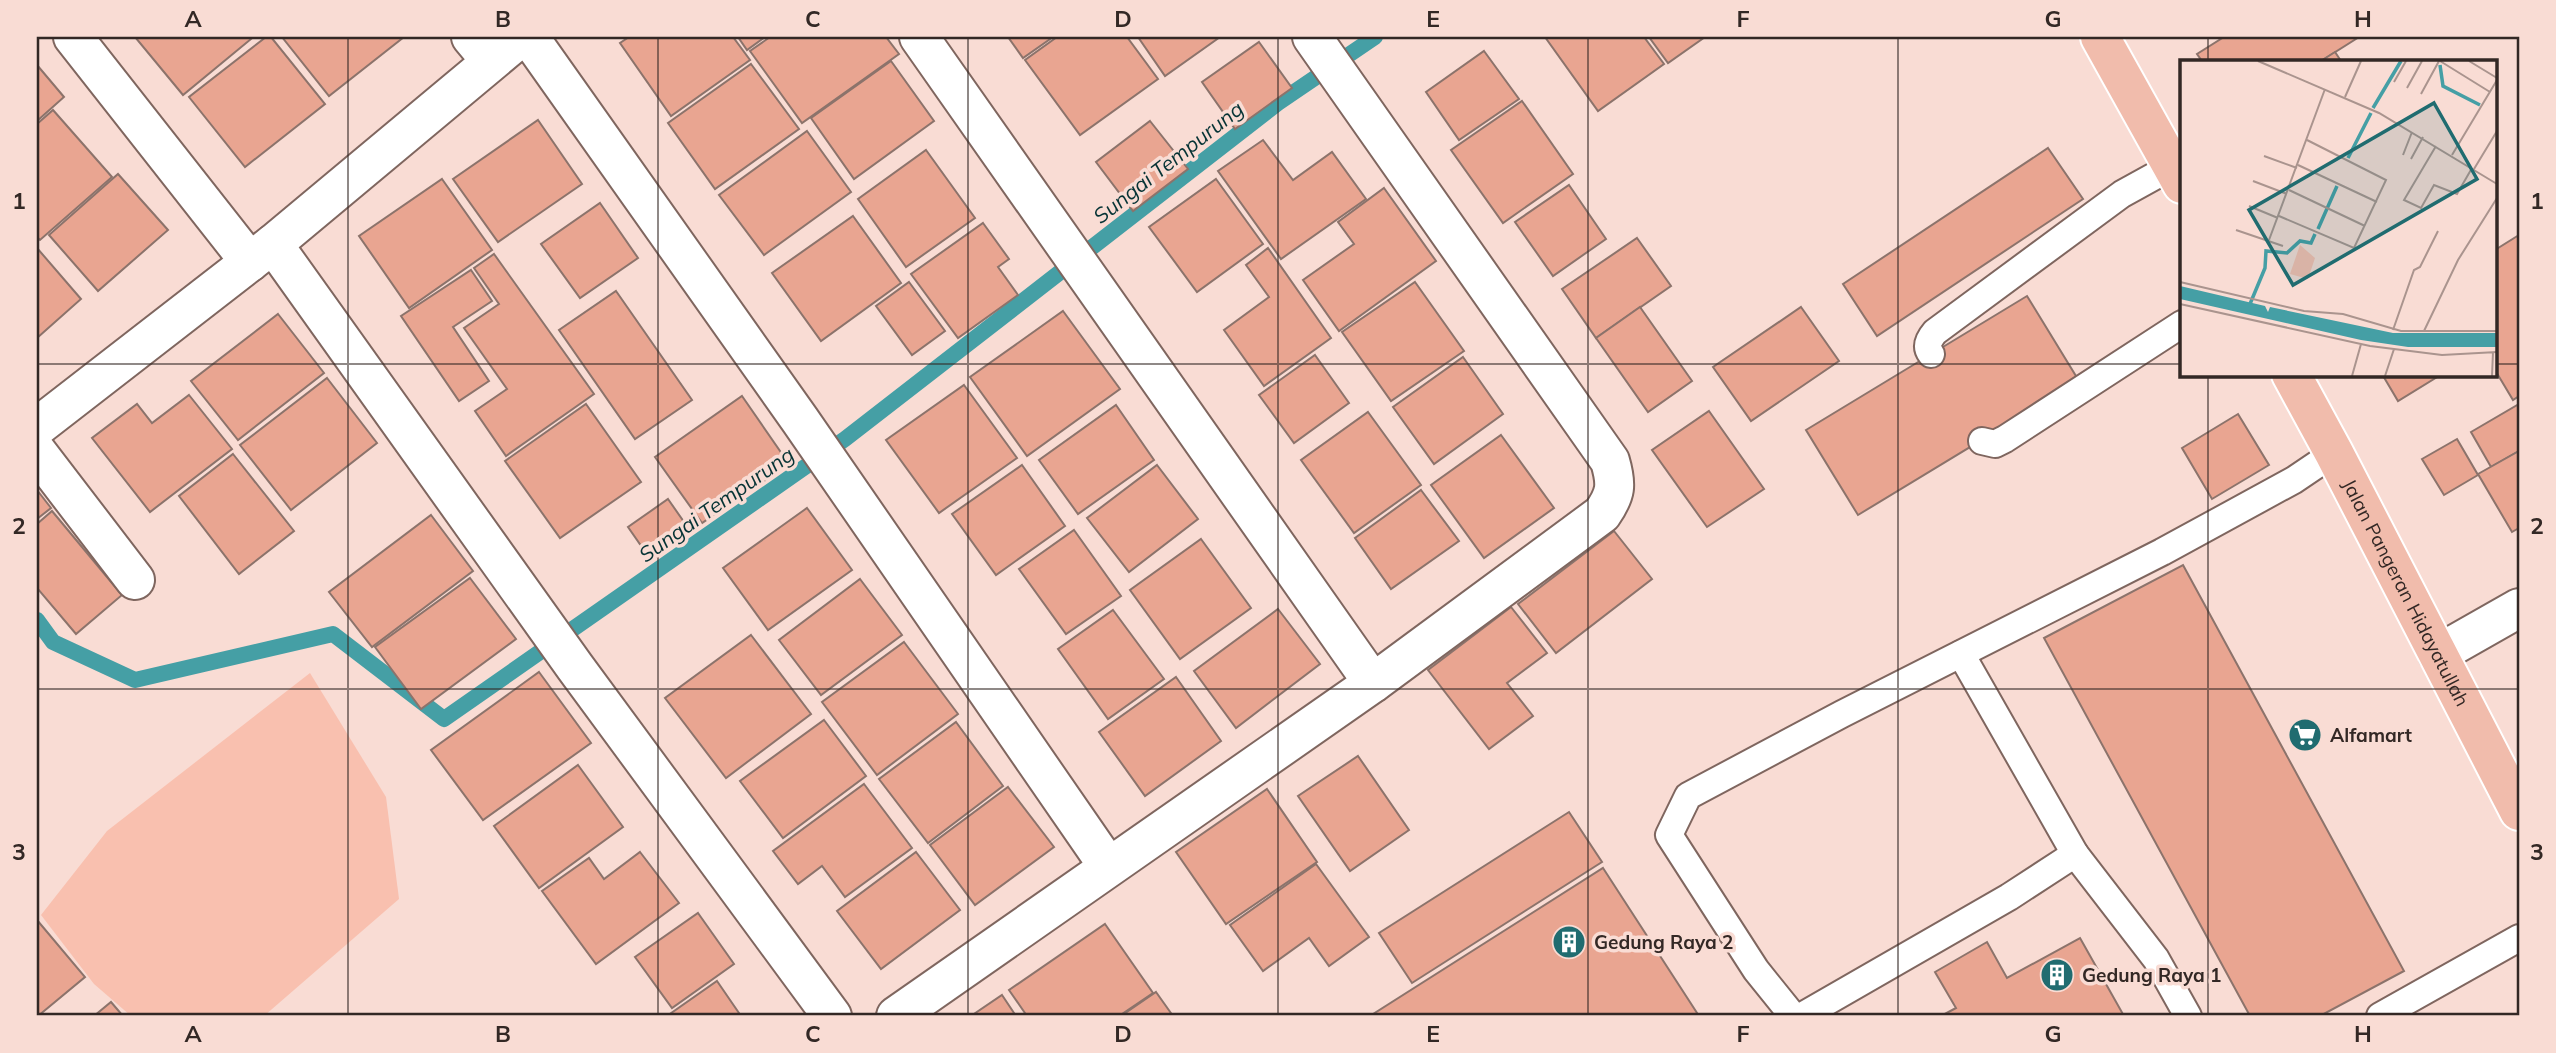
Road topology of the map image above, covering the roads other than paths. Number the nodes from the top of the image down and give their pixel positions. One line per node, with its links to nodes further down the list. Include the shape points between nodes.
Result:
1 (72, 37): 9 (street)
2 (521, 37): 7 (street)
3 (529, 37): 24 (street)
4 (919, 37): 21 (street)
5 (2100, 37): 8 (main road)
6 (1315, 40): 21 (street, via 1610,461 1614,477 1612,499 1602,514)
7 (481, 49): 9 (street)
8 (2176, 175): 11 (lane, via 2122,194 1935,332 1929,340)
9 (262, 253): 13 (street); 26 (street, via 530,601)
10 (2180, 325): 14 (lane, via 2005,439 1995,444)
11 (1931, 354)
12 (2292, 376): 16 (main road, Jalan Pangeran Hidayatullah)
13 (37, 427)
14 (1982, 441)
15 (37, 452): 17 (street)
16 (2334, 453): 19 (lane, via 2162,552); 20 (main road, Jalan Pangeran Hidayatullah)
17 (135, 580)
18 (2519, 608): 20 (street)
19 (1961, 654): 23 (lane); 28 (lane, via 1688,796 1669,835 1756,970)
20 (2438, 654): 22 (main road, Jalan Pangeran Hidayatullah)
21 (1373, 683): 24 (street)
22 (2519, 811)
23 (2075, 854): 29 (lane); 30 (lane, via 2156,959)
24 (1108, 866): 27 (street)
25 (2519, 937): 31 (lane)
26 (832, 1016)
27 (896, 1016)
28 (1793, 1016)
29 (1802, 1016)
30 (2188, 1016)
31 (2380, 1016)

